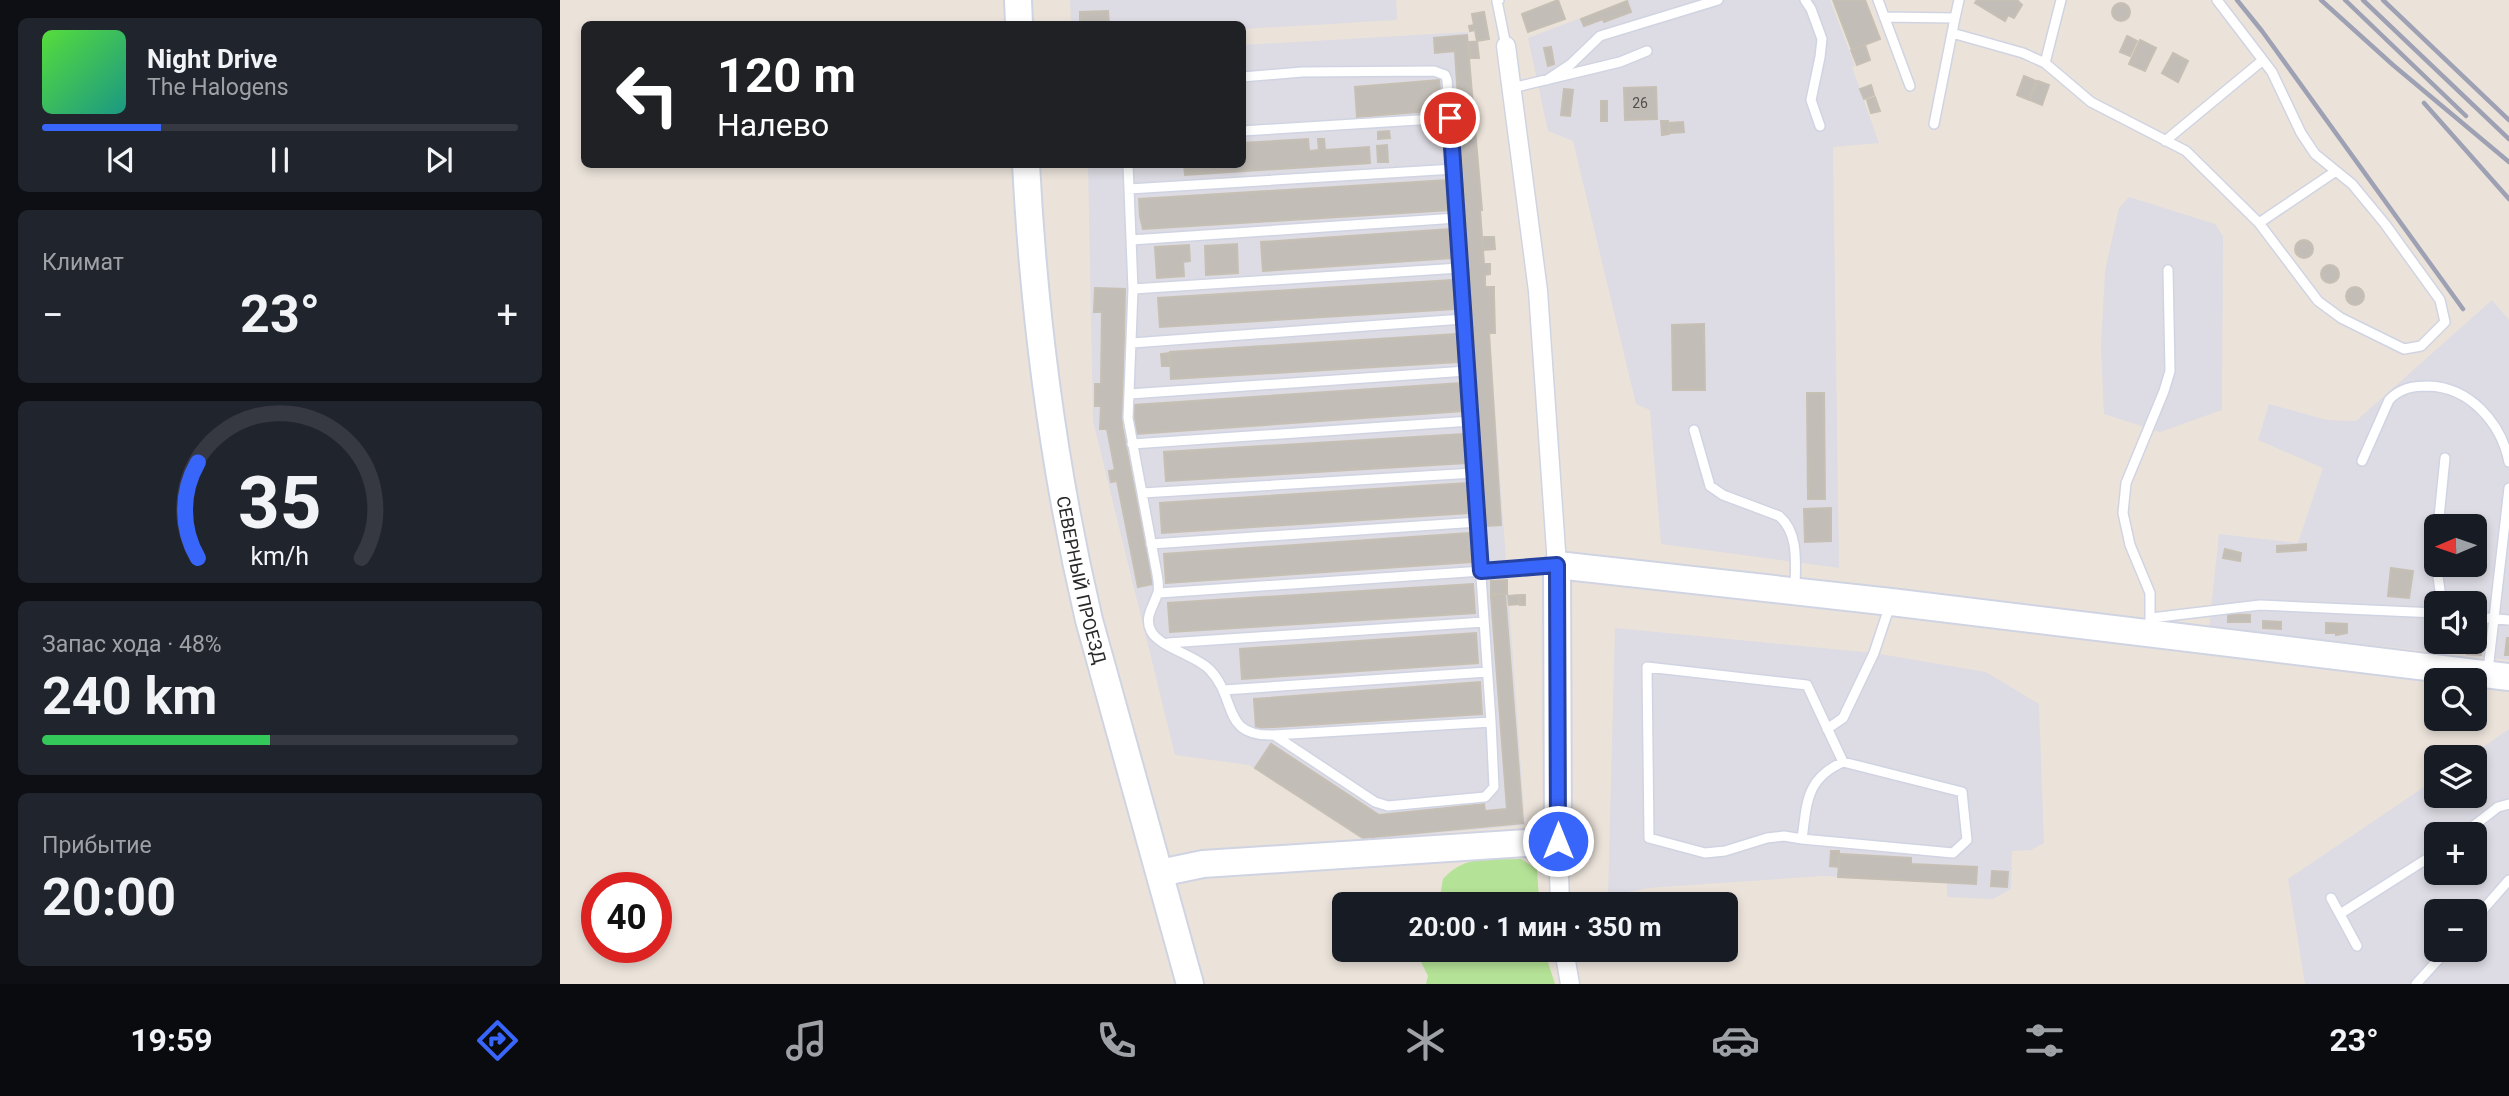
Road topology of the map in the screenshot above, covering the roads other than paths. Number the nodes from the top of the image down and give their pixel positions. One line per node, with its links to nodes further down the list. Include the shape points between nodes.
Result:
1 (1018, 0): 11 (street)
2 (1498, 0): 13 (lane)
3 (1718, 0): 18 (lane, via 1600,36)
4 (1805, 0): 23 (lane, via 1822,39 1811,100)
5 (1878, 0): 9 (lane)
6 (1959, 0): 10 (lane)
7 (2061, 0): 16 (lane)
8 (2217, 0): 15 (lane)
9 (1884, 17): 10 (lane); 19 (lane)
10 (1955, 18): 12 (lane)
11 (1019, 21)
12 (1952, 33): 16 (lane); 22 (lane)
13 (1506, 46): 20 (street)
14 (1647, 51): 18 (lane)
15 (2263, 60): 25 (lane); 29 (lane, via 2301,133 2315,154)
16 (2045, 64): 25 (lane, via 2091,102)
17 (1246, 77): 21 (lane, via 1434,71 1447,80)
18 (1547, 80): 20 (lane)
19 (1910, 86)
20 (1512, 88): 53 (street, via 1538,291)
21 (1450, 118): 24 (lane); 28 (lane)
22 (1934, 124)
23 (1820, 127)
24 (1246, 131)
25 (2165, 141): 32 (lane, via 2186,152)
26 (1026, 168): 77 (street, СЕВЕРНЫЙ ПРОЕЗД, via 1042,340 1068,522 1089,620)
27 (1128, 168): 30 (lane)
28 (1454, 169): 30 (lane); 31 (lane)
29 (2336, 171): 32 (lane); 32 (lane, via 2385,224 2440,300 2445,322 2421,346 2404,349 2318,301)
30 (1129, 189): 33 (lane)
31 (1457, 219): 33 (lane); 34 (lane)
32 (2259, 223)
33 (1131, 240): 36 (lane)
34 (1460, 268): 36 (lane); 37 (lane)
35 (2168, 270): 63 (lane, via 2170,371 2123,497 2126,533 2150,593)
36 (1133, 289): 38 (lane)
37 (1464, 319): 38 (lane); 39 (lane)
38 (1132, 343): 40 (lane)
39 (1467, 371): 40 (lane); 41 (lane)
40 (1129, 394): 43 (lane)
41 (1471, 421): 43 (lane); 47 (lane)
42 (1694, 430): 55 (lane, via 1710,486 1786,522 1794,542)
43 (1132, 444): 49 (lane)
44 (2445, 458): 50 (lane)
45 (2362, 461): 46 (lane, via 2394,394 2415,386 2437,386 2460,393 2482,410 2500,435)
46 (2509, 462)
47 (1474, 473): 49 (lane); 51 (lane)
48 (2509, 488): 60 (lane)
49 (1142, 493): 52 (lane)
50 (2439, 514)
51 (1478, 522): 52 (lane); 54 (lane)
52 (1151, 544): 56 (lane)
53 (1557, 565): 54 (lane); 55 (street); 75 (street)
54 (1481, 571): 56 (lane); 62 (lane)
55 (1796, 592): 57 (street)
56 (1158, 593): 64 (lane, via 1148,622 1154,636)
57 (1891, 602): 63 (street); 69 (lane, via 1874,653 1843,719)
58 (2424, 612): 63 (lane, via 2260,605)
59 (2487, 618): 60 (lane)
60 (2494, 619): 61 (lane); 66 (lane)
61 (2509, 620)
62 (1484, 622): 64 (lane); 65 (lane)
63 (2150, 625): 66 (street)
64 (1165, 643): 67 (lane, via 1203,663)
65 (1488, 672): 67 (lane); 68 (lane)
66 (2498, 676)
67 (1224, 690): 70 (lane, via 1233,716 1245,731)
68 (1491, 722): 70 (lane); 70 (lane, via 1494,787 1490,793 1479,798 1388,806 1375,803)
69 (1827, 729): 71 (lane); 74 (lane, via 1807,685 1647,667 1649,838 1705,853 1767,838)
70 (1274, 735)
71 (1843, 762): 74 (lane, via 1812,787 1805,804); 74 (lane, via 1962,792 1966,840 1953,853)
72 (2509, 804): 73 (lane)
73 (2479, 822)
74 (1802, 838)
75 (1558, 841): 77 (street, via 1203,864); 79 (street)
76 (2424, 861): 82 (lane)
77 (1160, 873): 86 (street, СЕВЕРНЫЙ ПРОЕЗД)
78 (2509, 880): 81 (lane)
79 (1560, 892)
80 (2331, 898): 82 (lane)
81 (2487, 905)
82 (2340, 914): 83 (lane)
83 (2357, 946)
84 (1566, 962): 87 (street)
85 (2436, 962): 88 (lane)
86 (1191, 984)
87 (1570, 984)
88 (2416, 984)

